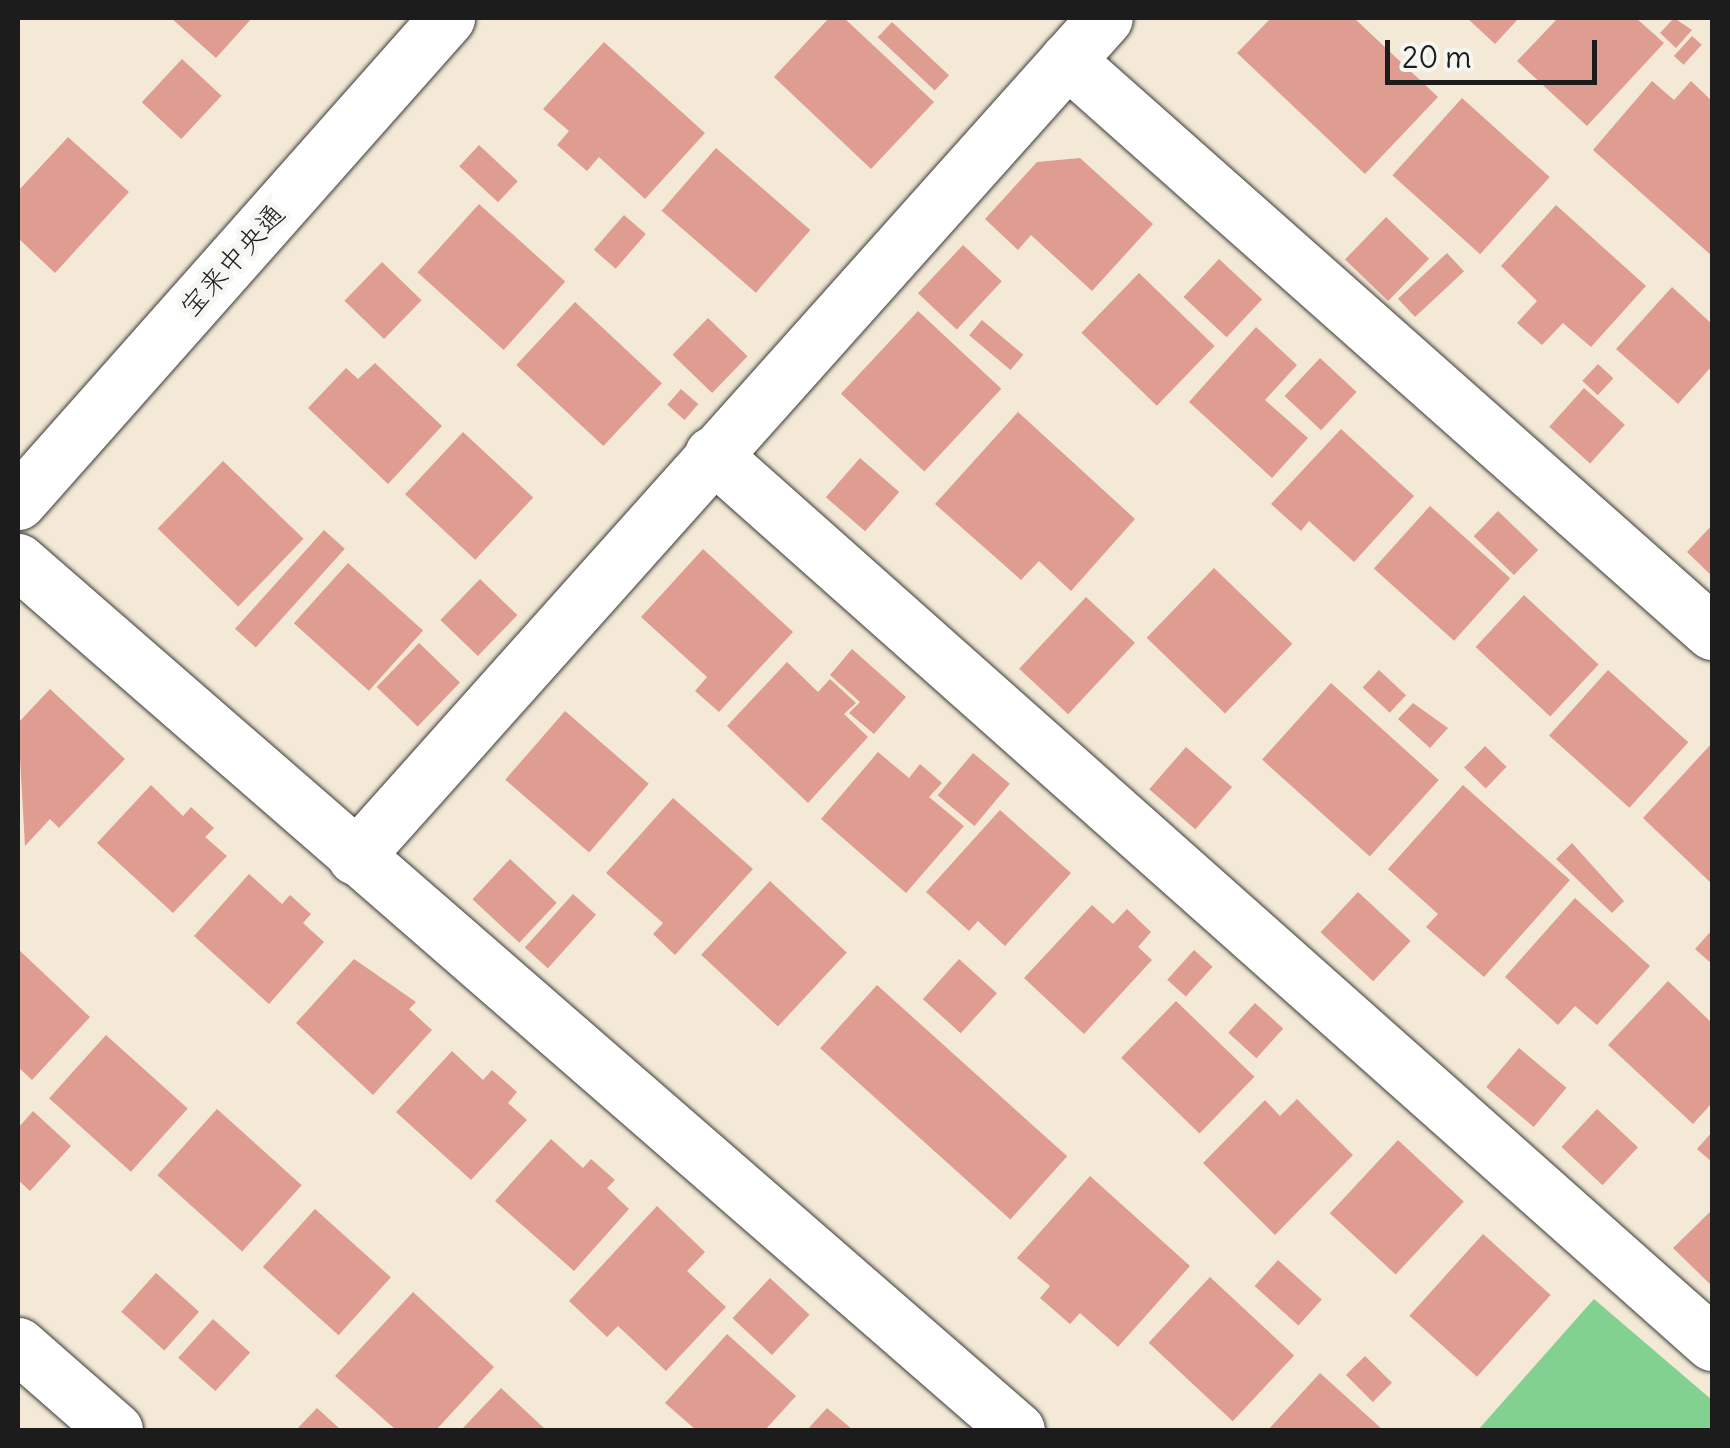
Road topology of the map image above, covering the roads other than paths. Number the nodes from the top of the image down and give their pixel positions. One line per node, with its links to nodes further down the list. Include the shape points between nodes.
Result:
1 (447, 18): 5 (street, 宝来中央通)
2 (1105, 18): 3 (street)
3 (1067, 60): 4 (street); 7 (street)
4 (712, 454): 8 (street); 9 (street)
5 (18, 502)
6 (18, 561): 8 (street)
7 (1712, 632)
8 (355, 856): 12 (street)
9 (1712, 1343)
10 (18, 1345): 11 (street)
11 (115, 1430)
12 (1018, 1430)

